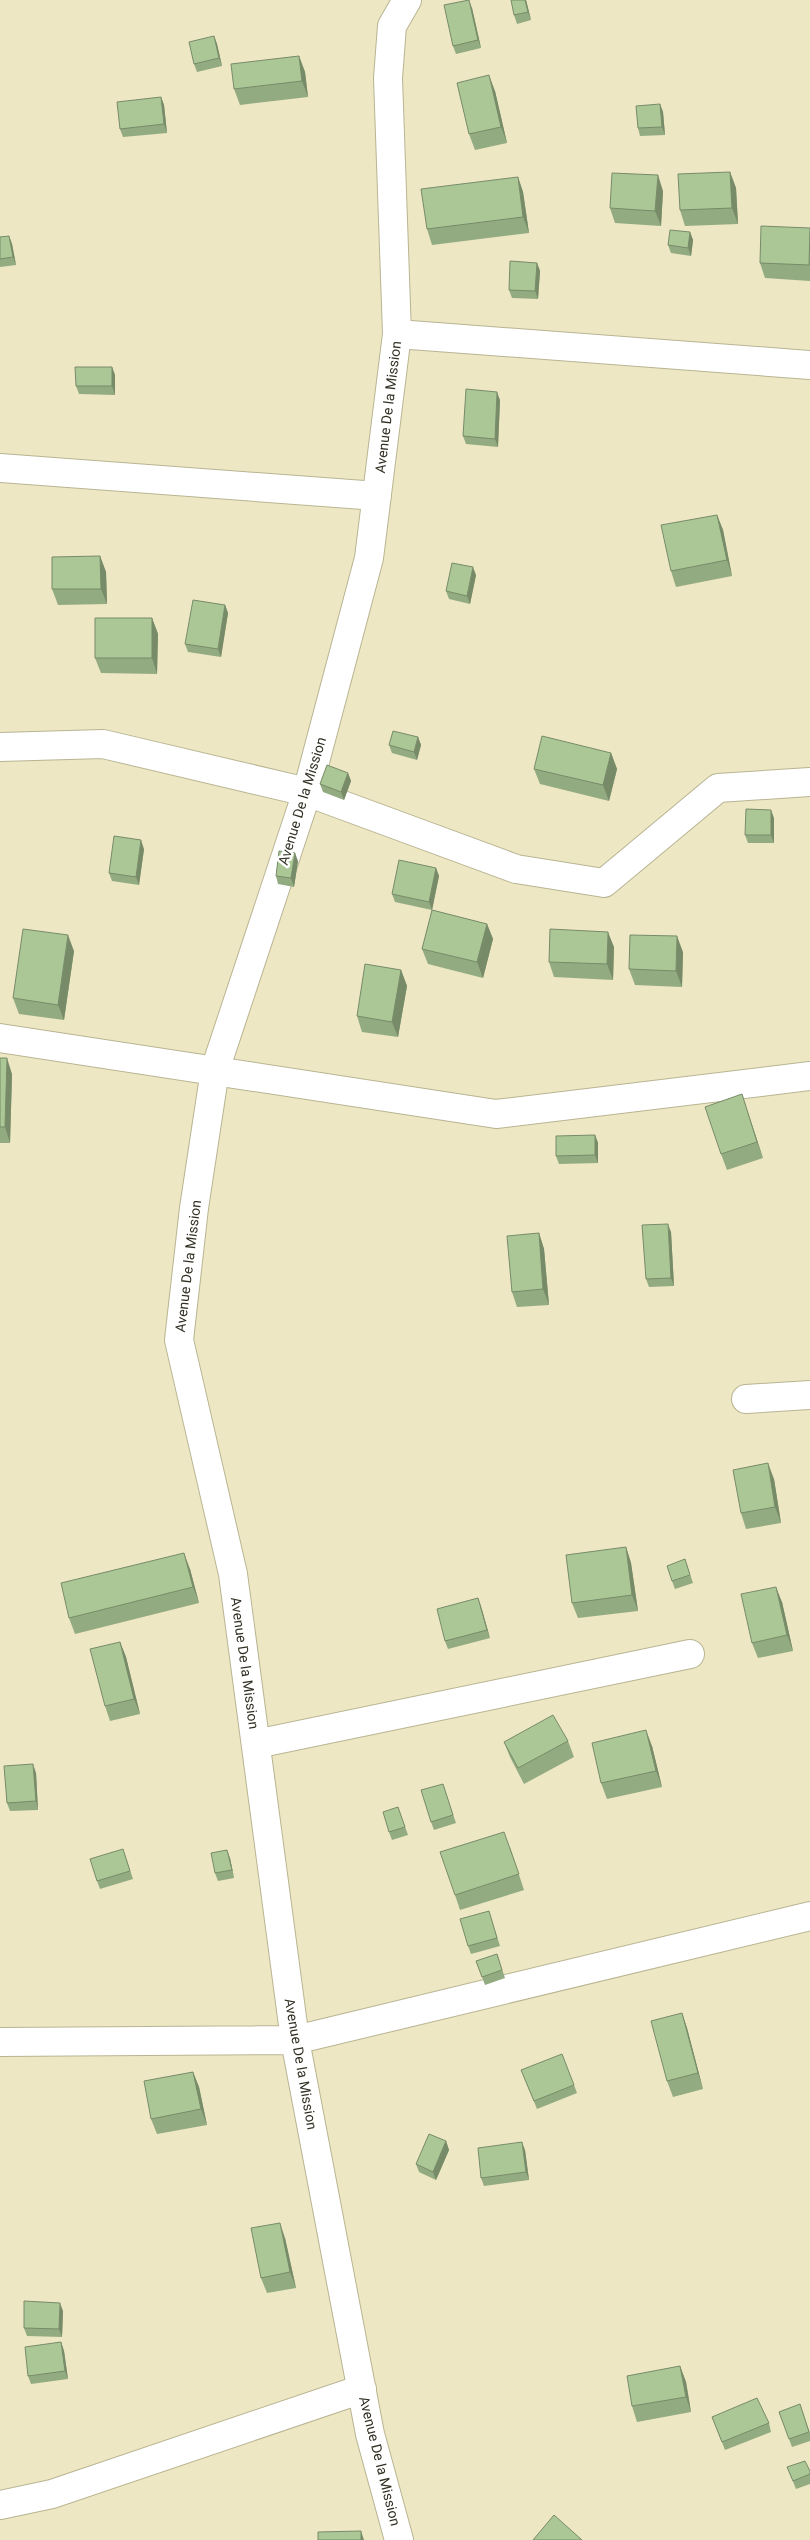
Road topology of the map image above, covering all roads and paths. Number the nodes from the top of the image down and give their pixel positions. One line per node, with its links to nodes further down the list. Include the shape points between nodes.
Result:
1 (407, 0): 2 (street, Avenue De la Mission, via 392,26 388,78)
2 (397, 334): 3 (street); 5 (street, Avenue De la Mission)
3 (810, 365)
4 (0, 468): 5 (street)
5 (377, 496): 8 (street, Avenue De la Mission, via 369,558)
6 (0, 746): 8 (street, via 102,744)
7 (810, 782): 8 (street, via 718,788 604,884 516,869)
8 (307, 792): 10 (street, Avenue De la Mission)
9 (0, 1038): 10 (street)
10 (215, 1070): 11 (street, via 496,1114); 15 (street, Avenue De la Mission, via 194,1208 179,1340 233,1574)
11 (810, 1076)
12 (810, 1395): 13 (street)
13 (746, 1399)
14 (690, 1654): 15 (street)
15 (256, 1744): 17 (street, Avenue De la Mission)
16 (810, 1916): 17 (street)
17 (295, 2040): 18 (street); 19 (street, Avenue De la Mission)
18 (0, 2042)
19 (362, 2389): 20 (street, via 52,2494); 21 (street, Avenue De la Mission, via 370,2434)
20 (0, 2505)
21 (399, 2540)

